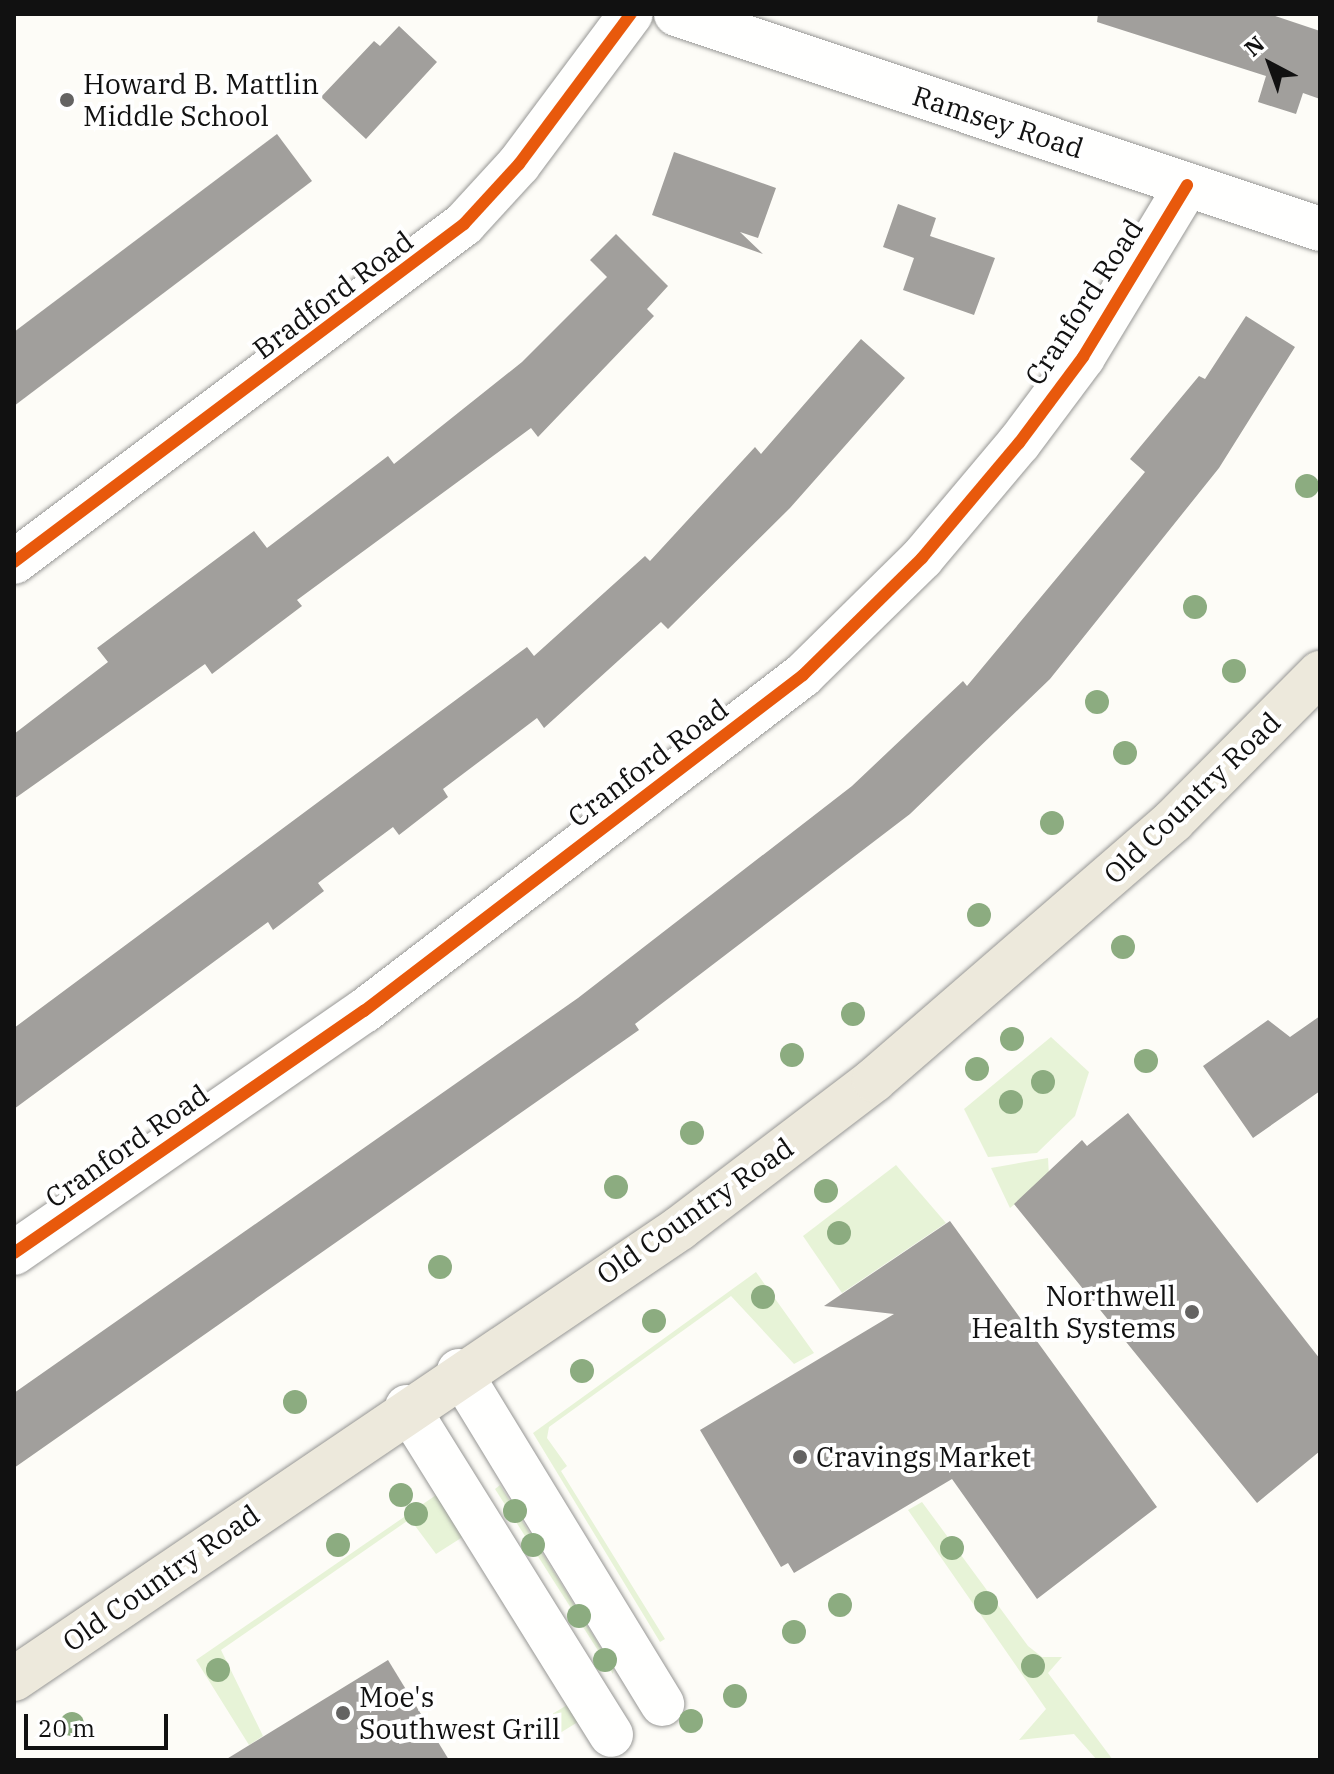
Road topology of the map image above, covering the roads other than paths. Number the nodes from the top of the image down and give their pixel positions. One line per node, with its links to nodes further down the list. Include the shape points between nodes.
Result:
1 (631, 14): 5 (street, Bradford Road, via 539,140 464,224)
2 (676, 14): 3 (street, Ramsey Road)
3 (1187, 185): 4 (street, Ramsey Road); 7 (street, Cranford Road, via 1083,357 1019,443 922,558 803,675 364,1011)
4 (1320, 229)
5 (14, 562)
6 (1320, 673): 8 (main road, Old Country Road, via 1173,821 874,1080 680,1228)
7 (14, 1253)
8 (459, 1371): 9 (main road, Old Country Road); 11 (street)
9 (407, 1407): 10 (main road, Old Country Road); 12 (street)
10 (14, 1679)
11 (662, 1704)
12 (611, 1735)

